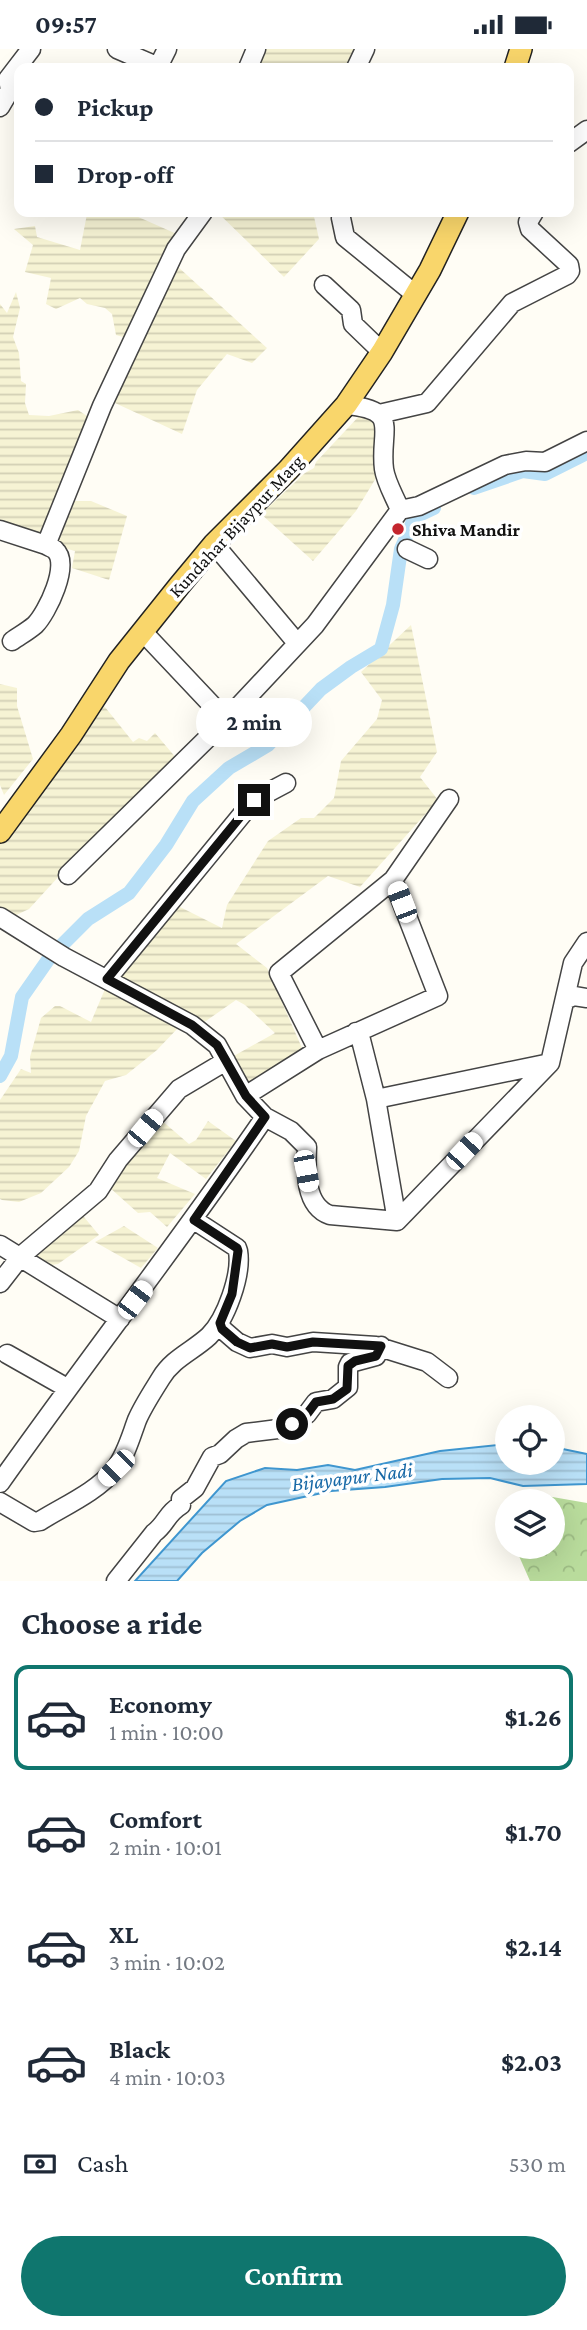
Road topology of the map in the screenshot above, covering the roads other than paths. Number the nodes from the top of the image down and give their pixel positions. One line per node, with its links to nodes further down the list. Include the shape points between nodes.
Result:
1 (117, 49): 2 (street)
2 (149, 63)
3 (9, 86): 4 (street)
4 (0, 107)
5 (199, 217): 19 (street, via 176,249 102,406)
6 (456, 217): 10 (main road, Kundahar Bijaypur Marg)
7 (531, 217): 13 (street, via 530,229 569,265 567,275 512,303 427,403)
8 (341, 218): 10 (street, via 345,237)
9 (324, 285): 11 (street, via 351,310 353,324)
10 (416, 295): 11 (main road, Kundahar Bijaypur Marg)
11 (382, 352): 12 (main road, Kundahar Bijaypur Marg)
12 (346, 405): 13 (street); 18 (main road, Kundahar Bijaypur Marg)
13 (379, 414): 15 (street, via 385,423 384,468)
14 (587, 441): 15 (street, via 545,462 505,465 419,506)
15 (400, 510): 17 (street)
16 (0, 530): 19 (street)
17 (381, 535): 20 (street); 23 (street)
18 (214, 544): 21 (main road, Kundahar Bijaypur Marg); 23 (street)
19 (46, 545): 22 (street, via 60,558 53,595 36,625)
20 (428, 559)
21 (142, 631): 24 (street); 27 (main road, Kundahar Bijaypur Marg)
22 (12, 641)
23 (297, 643): 24 (street)
24 (226, 720): 28 (street)
25 (286, 783): 32 (street, via 254,800)
26 (449, 799): 29 (street)
27 (0, 832)
28 (68, 876)
29 (393, 880): 35 (street, via 438,996); 36 (street, via 279,973)
30 (0, 917): 32 (street)
31 (587, 942): 34 (street, via 573,964)
32 (107, 979): 37 (street, via 192,1025 217,1045)
33 (587, 998): 34 (street)
34 (566, 999): 38 (street)
35 (356, 1032): 36 (street); 40 (street)
36 (318, 1049): 39 (street)
37 (226, 1061): 39 (street); 45 (street, via 179,1089 118,1160 98,1191)
38 (550, 1062): 40 (street); 43 (street)
39 (246, 1096): 41 (street)
40 (376, 1099): 43 (street)
41 (265, 1117): 42 (street); 43 (street, via 291,1131 307,1147 311,1197 321,1212)
42 (194, 1220): 47 (street); 48 (street, via 238,1251 232,1294)
43 (397, 1221)
44 (0, 1245): 45 (street)
45 (21, 1256): 46 (street); 47 (street)
46 (0, 1283)
47 (120, 1319): 52 (street)
48 (220, 1323): 49 (street, via 237,1342 250,1348 313,1342); 54 (street, via 162,1376 116,1468 102,1482 40,1521)
49 (381, 1346): 51 (street, via 427,1362); 55 (street, via 376,1356 350,1363 347,1389 337,1397 316,1402 286,1428 246,1433 212,1457 195,1488 170,1511)
50 (7, 1354): 52 (street)
51 (449, 1378)
52 (68, 1388): 53 (street)
53 (0, 1483)
54 (0, 1502)
55 (116, 1581)

